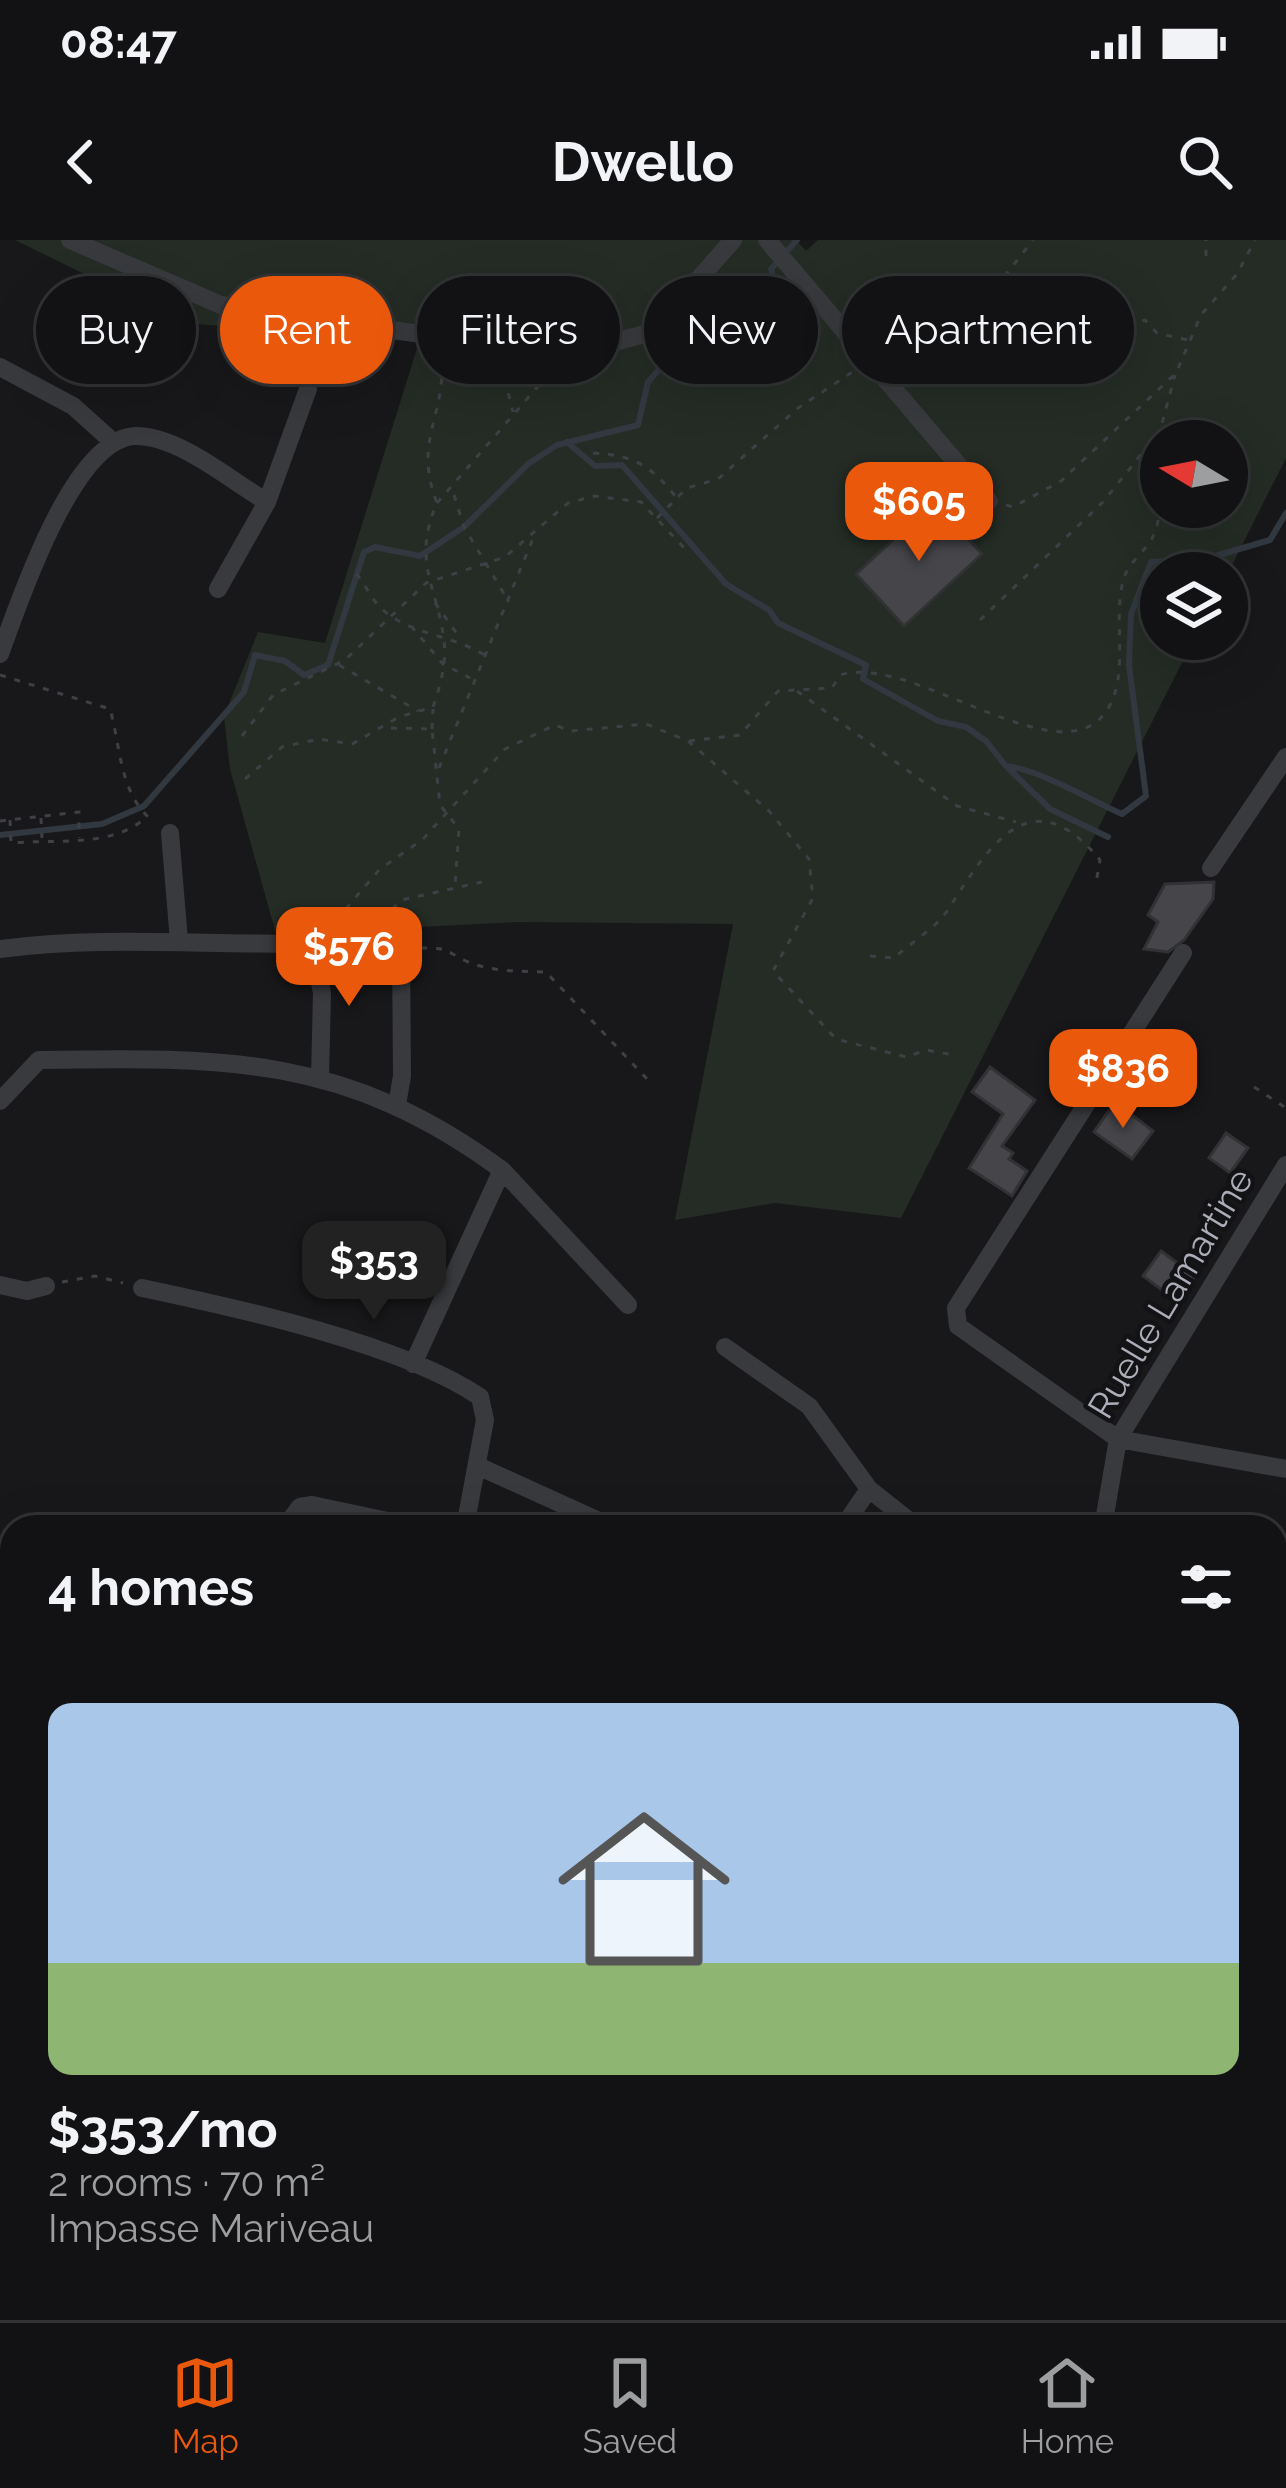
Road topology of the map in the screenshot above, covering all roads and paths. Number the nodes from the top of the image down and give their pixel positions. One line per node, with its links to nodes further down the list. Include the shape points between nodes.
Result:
1 (70, 240): 11 (street, via 221,305)
2 (733, 240): 12 (street, via 652,332)
3 (767, 240): 10 (street)
4 (1033, 240): 8 (path)
5 (1206, 240): 7 (path)
6 (1255, 240): 13 (path, via 1201,315)
7 (1206, 256)
8 (1005, 276)
9 (1134, 324): 13 (path, via 1145,320 1157,333)
10 (842, 329)
11 (417, 336)
12 (620, 341)
13 (1192, 341): 15 (path)
14 (0, 368): 24 (street, via 73,406)
15 (1176, 373): 23 (path); 29 (path, via 1061,481 1013,507)
16 (842, 382): 28 (path, via 718,479)
17 (444, 384): 31 (path, via 424,470)
18 (506, 384): 22 (path)
19 (540, 384): 22 (path)
20 (888, 384): 29 (street)
21 (308, 389): 30 (street)
22 (514, 414): 27 (path)
23 (1163, 420)
24 (112, 441): 30 (street, via 138,436 177,448); 43 (street, via 66,496)
25 (592, 453): 28 (path, via 651,466)
26 (1140, 456): 44 (path)
27 (452, 492): 31 (path); 36 (path)
28 (677, 499): 32 (path)
29 (988, 501)
30 (267, 502): 39 (street)
31 (437, 503): 38 (path, via 427,528)
32 (657, 518): 34 (path, via 641,502 595,496 568,503); 35 (path)
33 (1155, 528): 54 (path, via 1124,576 1112,704 1092,726 1068,734 998,720 957,696 864,668 840,675 832,688)
34 (534, 534): 36 (path); 41 (path)
35 (687, 550)
36 (486, 563): 38 (path); 41 (path)
37 (356, 574): 42 (path)
38 (426, 583): 40 (path); 42 (path)
39 (218, 589)
40 (433, 600): 46 (path); 47 (path)
41 (510, 604): 49 (path)
42 (391, 614): 45 (path); 50 (path)
43 (6, 618): 48 (street)
44 (980, 620)
45 (410, 626): 46 (path); 51 (path)
46 (443, 635): 47 (path); 51 (path)
47 (462, 639): 49 (path)
48 (0, 655)
49 (486, 656): 53 (path)
50 (338, 664): 56 (path); 59 (path, via 274,695)
51 (443, 664): 53 (path); 55 (path)
52 (0, 675): 71 (path, via 110,710 114,746 146,817 134,828)
53 (471, 679): 62 (path)
54 (795, 690): 60 (path, via 778,691 740,735); 68 (path, via 957,806)
55 (434, 707): 56 (path); 58 (path)
56 (420, 712): 57 (path)
57 (388, 727): 58 (path); 63 (path, via 352,744 282,747)
58 (432, 730): 62 (path)
59 (242, 736)
60 (688, 741): 65 (path, via 646,724 571,731 555,725 505,748); 83 (path, via 769,811 809,859 813,898 772,971 836,1039 906,1057)
61 (1286, 757): 72 (street)
62 (440, 767): 65 (path, via 435,786)
63 (245, 779)
64 (41, 814): 66 (path); 70 (path); 71 (path, via 79,812)
65 (448, 815): 75 (path, via 459,829); 76 (path, via 380,869 342,914)
66 (10, 820): 67 (path); 70 (path, via 11,843)
67 (0, 821)
68 (1018, 823): 74 (path, via 1044,819 1080,840 1100,860); 82 (path, via 938,922 894,958)
69 (170, 833): 77 (street)
70 (42, 840): 71 (path)
71 (79, 840)
72 (1211, 868)
73 (482, 882): 75 (path)
74 (1096, 883)
75 (455, 888): 78 (path, via 401,900 382,919)
76 (319, 921)
77 (178, 941): 79 (street); 80 (street, via 69,940)
78 (392, 943): 79 (street); 85 (path, via 546,972); 88 (street)
79 (313, 946): 84 (street, via 322,993)
80 (0, 950)
81 (1183, 953): 98 (street, via 956,1308 958,1326)
82 (870, 956)
83 (954, 1054)
84 (320, 1077): 87 (street, via 246,1061 39,1060); 88 (street)
85 (648, 1080)
86 (1254, 1087): 89 (path)
87 (0, 1101)
88 (397, 1105): 91 (street, via 446,1128)
89 (1286, 1108)
90 (1286, 1165): 98 (street, Ruelle Lamartine)
91 (502, 1170): 95 (street); 97 (street)
92 (0, 1286): 93 (street)
93 (46, 1286): 94 (path, via 95,1276)
94 (142, 1288): 97 (street)
95 (628, 1305)
96 (725, 1347): 101 (street, via 809,1406)
97 (412, 1364): 99 (street, via 480,1397)
98 (1118, 1439): 100 (street); 108 (street, Ruelle Lamartine)
99 (479, 1468): 104 (street); 105 (street)
100 (1286, 1469)
101 (869, 1489): 106 (street); 107 (street)
102 (294, 1515): 103 (street, via 323,1506)
103 (363, 1515)
104 (468, 1515)
105 (585, 1515)
106 (851, 1515)
107 (902, 1515)
108 (1104, 1515)

